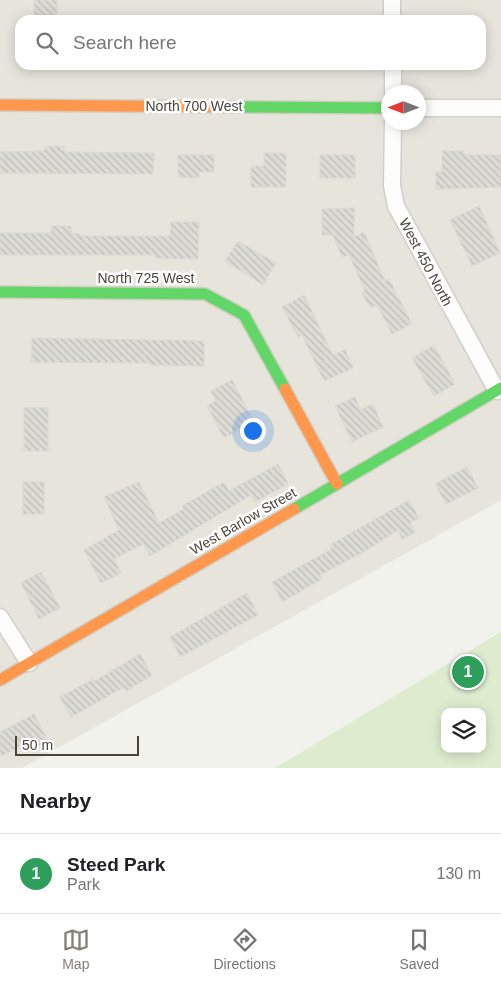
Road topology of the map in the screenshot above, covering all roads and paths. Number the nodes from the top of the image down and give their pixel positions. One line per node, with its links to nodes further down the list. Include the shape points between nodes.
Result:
1 (392, 0): 2 (street)
2 (392, 15)
3 (393, 70): 4 (street)
4 (393, 85)
5 (0, 105): 6 (street, North 700 West)
6 (381, 108)
7 (426, 108): 8 (street)
8 (501, 108)
9 (393, 130): 11 (street, West 450 North, via 392,186 396,206)
10 (0, 292): 12 (street, North 725 West, via 205,294 244,315)
11 (499, 390): 12 (street, West Barlow Street)
12 (337, 484): 14 (street, West Barlow Street)
13 (0, 617): 14 (street)
14 (29, 663): 15 (street, West Barlow Street)
15 (0, 680)

